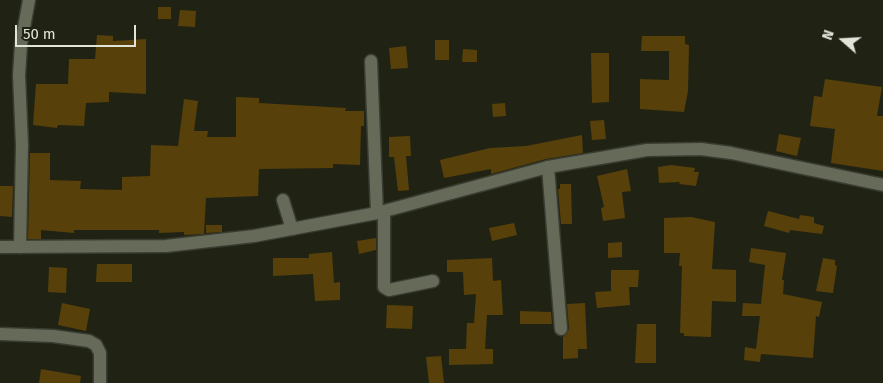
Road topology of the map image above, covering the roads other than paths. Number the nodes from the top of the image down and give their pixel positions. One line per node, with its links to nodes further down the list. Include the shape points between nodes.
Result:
1 (29, 0): 9 (street, via 19,75 22,145)
2 (371, 61): 6 (street)
3 (548, 167): 4 (street, via 640,150 701,149); 6 (street); 11 (street)
4 (883, 185)
5 (282, 200): 7 (street)
6 (380, 212): 7 (street); 10 (street, via 384,287 389,290)
7 (292, 229): 9 (street, via 166,246)
8 (0, 247): 9 (street)
9 (20, 247)
10 (433, 281)
11 (561, 329)
12 (0, 334): 13 (street, via 89,341 100,352)
13 (100, 383)

